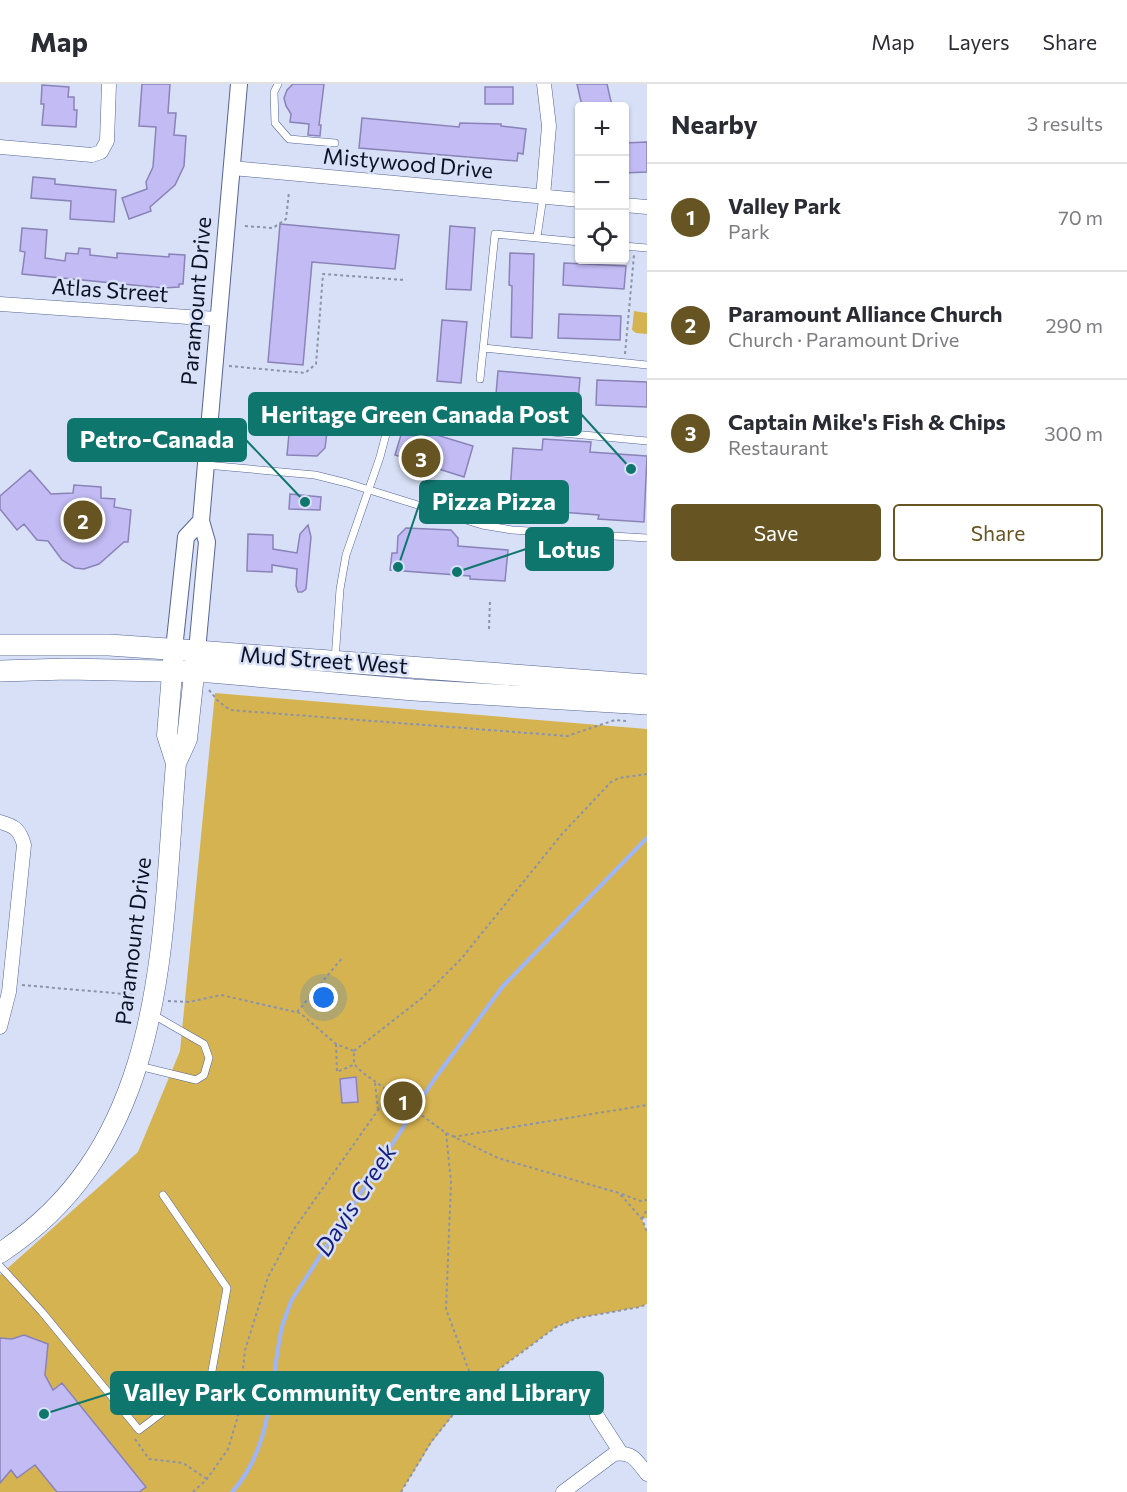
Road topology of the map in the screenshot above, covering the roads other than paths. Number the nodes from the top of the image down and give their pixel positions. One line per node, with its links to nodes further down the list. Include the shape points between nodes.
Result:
1 (109, 84): 6 (street, via 106,141 101,152 92,155)
2 (239, 84): 7 (street, Paramount Drive)
3 (278, 84): 5 (lane, via 274,92 275,123 289,140)
4 (544, 84): 8 (street, via 549,126)
5 (335, 143)
6 (0, 147)
7 (232, 168): 8 (street, Mistywood Drive); 17 (street, Paramount Drive)
8 (543, 197): 9 (street, Mistywood Drive); 12 (lane)
9 (575, 200)
10 (629, 205): 11 (street)
11 (647, 207)
12 (537, 237): 13 (lane); 18 (lane, via 495,234)
13 (575, 242)
14 (629, 246): 15 (lane)
15 (647, 248)
16 (0, 304): 17 (street, Atlas Street)
17 (218, 319): 24 (street, Paramount Drive)
18 (484, 348): 19 (lane); 20 (lane)
19 (647, 365)
20 (480, 379)
21 (267, 401): 22 (lane)
22 (391, 415): 23 (lane); 25 (lane)
23 (647, 441)
24 (206, 465): 25 (lane, via 315,475); 26 (street, Paramount Drive)
25 (368, 490): 27 (lane, via 482,525); 30 (lane, via 342,575)
26 (201, 522): 29 (street, Paramount Drive, via 186,537); 31 (street, Paramount Drive, via 207,542)
27 (647, 538)
28 (0, 645): 29 (main road, Mud Street West)
29 (174, 649): 31 (main road, Mud Street West); 33 (main road, Paramount Drive)
30 (335, 660): 31 (main road, Mud Street West); 34 (main road, Mud Street West)
31 (196, 661): 33 (main road, Mud Street West); 35 (main road, Mud Street West, via 414,690); 36 (main road, Paramount Drive, via 187,739)
32 (0, 671): 33 (main road, Mud Street West)
33 (172, 671): 36 (main road, Paramount Drive, via 167,735)
34 (647, 685)
35 (647, 704)
36 (176, 764): 39 (main road, Paramount Drive, via 160,962)
37 (0, 822): 38 (street, via 20,832 24,845)
38 (7, 989): 40 (street)
39 (152, 1007): 41 (main road, Paramount Drive); 41 (lane, via 207,1048 204,1075 196,1080)
40 (0, 1027)
41 (138, 1066): 43 (main road, Paramount Drive, via 103,1148 59,1204)
42 (163, 1196): 44 (lane, via 227,1288 211,1377 139,1430)
43 (0, 1253)
44 (0, 1266)
45 (597, 1416): 46 (street)
46 (621, 1453): 47 (street, via 635,1458); 48 (street)
47 (647, 1474)
48 (563, 1492)

